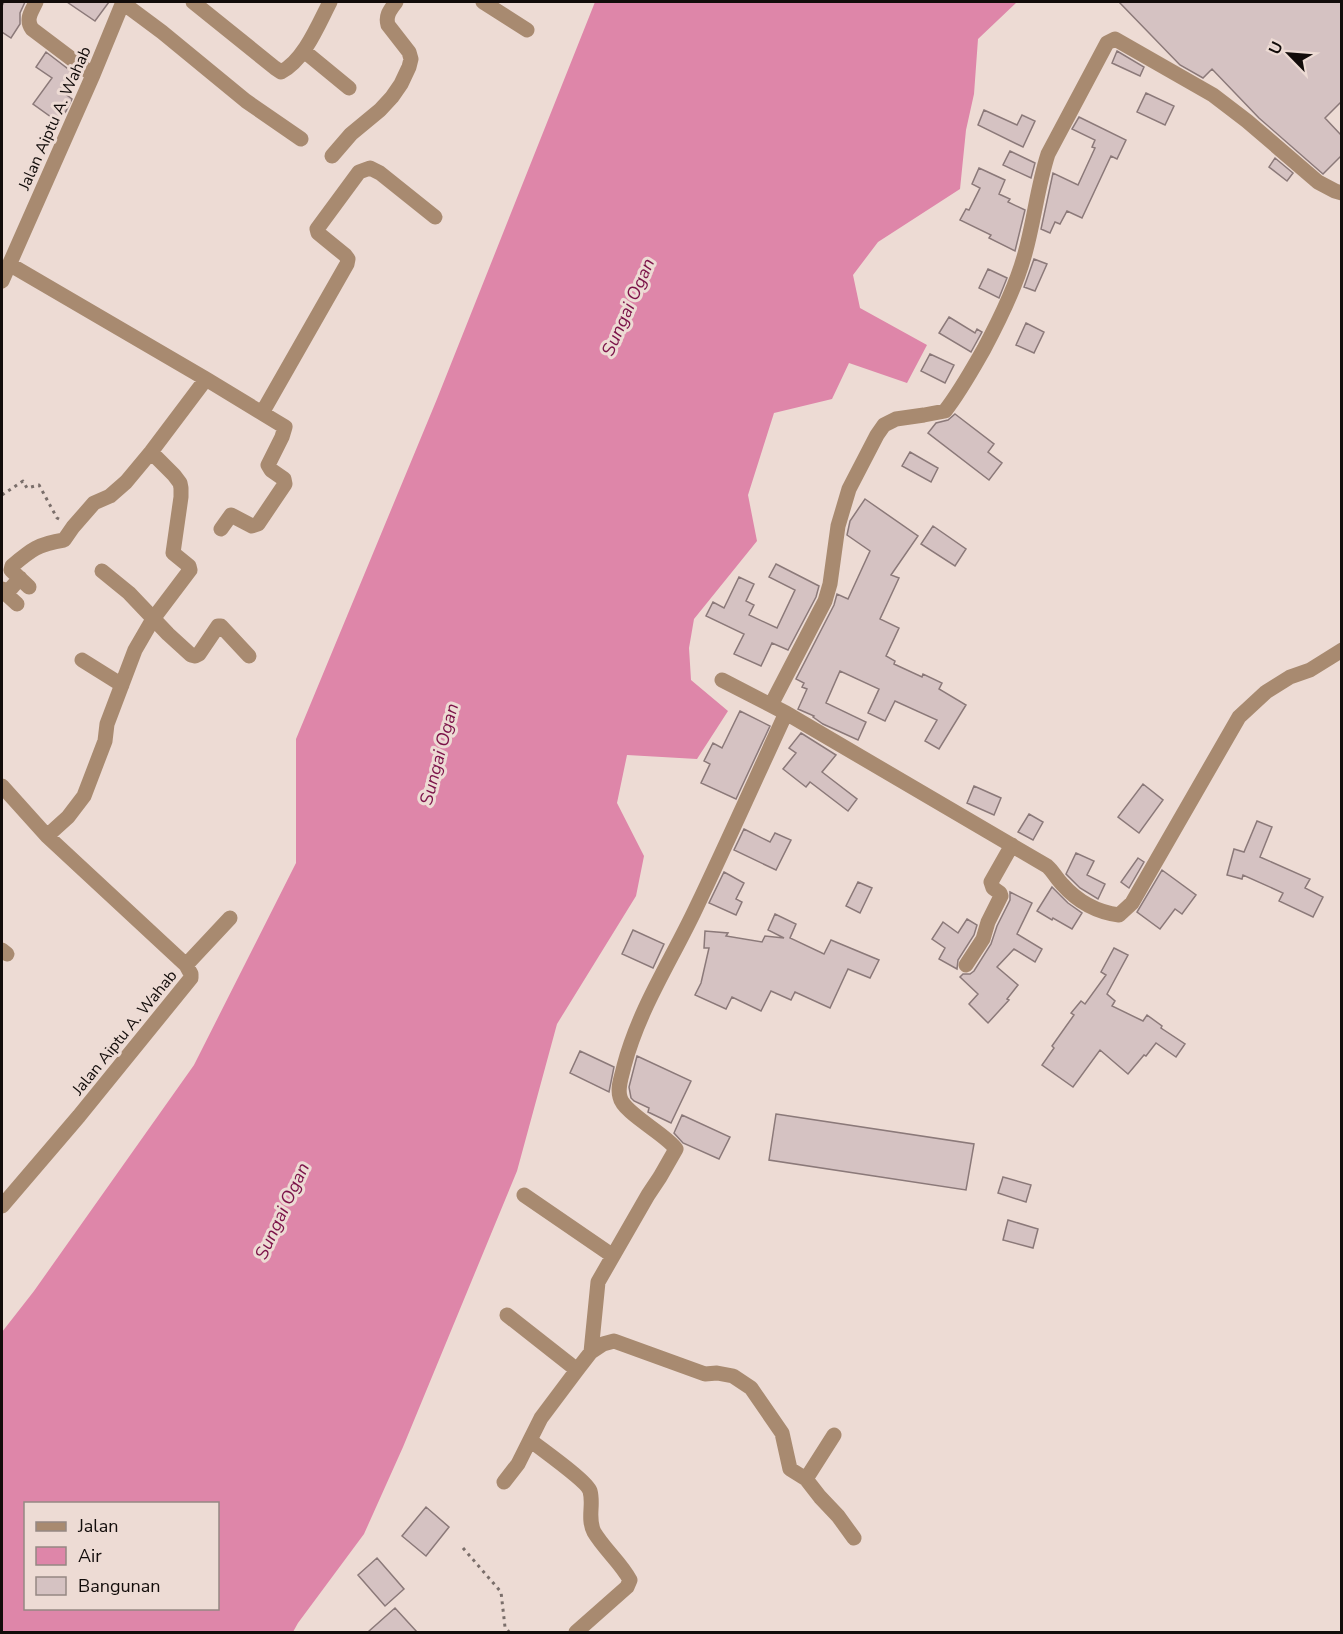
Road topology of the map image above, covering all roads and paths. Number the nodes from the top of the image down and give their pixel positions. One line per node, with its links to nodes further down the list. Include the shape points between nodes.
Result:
1 (36, 2): 10 (street, via 28,24)
2 (123, 2): 10 (street, Jalan Aiptu A. Wahab); 12 (street, via 246,101)
3 (193, 2): 9 (street, via 282,72)
4 (330, 2): 9 (street)
5 (396, 2): 13 (street, via 386,20 409,52 409,68 392,97)
6 (483, 2): 7 (street)
7 (501, 7): 8 (street)
8 (527, 30)
9 (304, 51): 11 (street)
10 (93, 75): 16 (street, Jalan Aiptu A. Wahab)
11 (349, 88)
12 (301, 139)
13 (332, 156)
14 (1341, 193): 32 (street, via 1318,182 1213,95 1115,39 1107,43 1048,154 1018,276 993,332 943,412 896,419 877,435 849,489 838,526 825,601)
15 (435, 217): 19 (street, via 380,172 370,168 359,172 317,229 345,255 347,264)
16 (9, 264): 17 (street, Jalan Aiptu A. Wahab); 18 (street)
17 (2, 281)
18 (206, 379): 19 (street); 20 (street)
19 (262, 413): 23 (street, via 285,427 268,465 285,484 258,524 252,526 231,515)
20 (151, 452): 22 (street, via 126,482 94,503); 26 (street, via 180,483 182,497 173,554 190,568)
21 (2, 495): 22 (path, via 23,481 27,488 39,485 57,518)
22 (73, 527): 25 (street, via 64,540 32,549 12,566 10,570 24,582)
23 (220, 529)
24 (102, 571): 26 (street)
25 (8, 596)
26 (153, 619): 28 (street, via 191,655 199,654 221,626); 31 (street)
27 (1341, 650): 36 (street, via 1266,692 1239,717 1122,914 1103,912 1084,903 1061,884 1052,870)
28 (249, 656)
29 (82, 660): 31 (street)
30 (722, 680): 32 (street)
31 (122, 685): 35 (street, via 84,796)
32 (771, 705): 33 (street)
33 (786, 713): 36 (street); 42 (street, via 697,907 645,1005 627,1055 619,1085 623,1104 676,1149)
34 (2, 786): 35 (street, Jalan Aiptu A. Wahab)
35 (47, 836): 39 (street, Jalan Aiptu A. Wahab)
36 (1012, 845): 38 (street, via 991,882 1001,896 983,939)
37 (230, 918): 39 (street)
38 (966, 964)
39 (186, 965): 41 (street, Jalan Aiptu A. Wahab, via 191,974 189,982)
40 (524, 1195): 42 (street)
41 (2, 1206)
42 (613, 1256): 44 (street, via 598,1282)
43 (507, 1315): 45 (street)
44 (591, 1352): 45 (street); 48 (street, via 614,1341 705,1374 733,1376 751,1388 782,1433 790,1468)
45 (577, 1370): 47 (street, via 541,1418)
46 (834, 1435): 48 (street)
47 (530, 1440): 49 (street); 53 (street, via 587,1486 592,1527 630,1580)
48 (806, 1479): 50 (street)
49 (504, 1482)
50 (854, 1538)
51 (463, 1548): 52 (path, via 501,1592)
52 (509, 1632)
53 (576, 1632)

